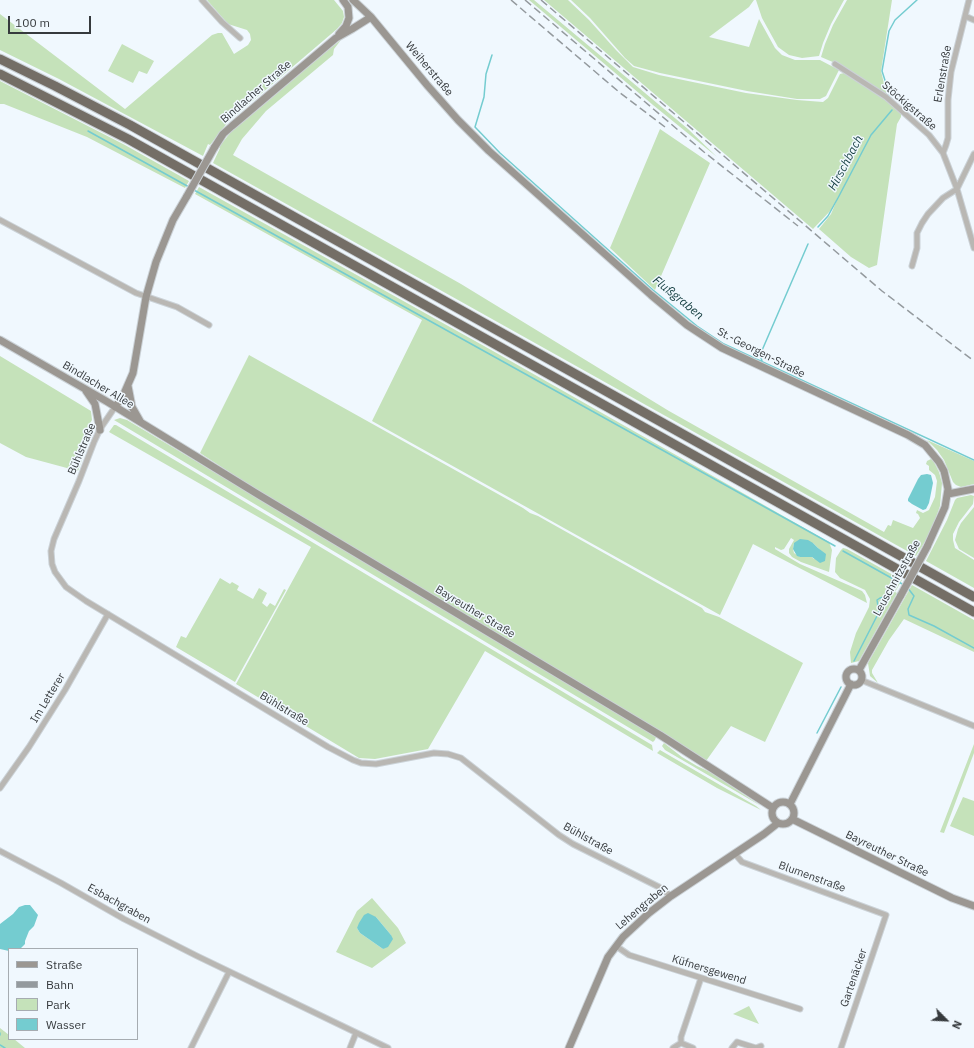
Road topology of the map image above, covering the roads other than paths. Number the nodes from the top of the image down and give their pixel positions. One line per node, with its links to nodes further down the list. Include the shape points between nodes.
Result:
1 (202, 0): 8 (street)
2 (343, 0): 9 (street, via 348,7 349,18)
3 (353, 0): 6 (street, Weiherstraße)
4 (970, 0): 5 (street, Erlenstraße)
5 (965, 16): 7 (street); 14 (street, Erlenstraße, via 951,72 948,138)
6 (371, 17): 9 (street, Bindlacher Straße); 13 (street, Weiherstraße, via 427,85)
7 (974, 20)
8 (240, 38)
9 (336, 38): 20 (street, Bindlacher Straße, bridge, via 224,134 186,196 163,242)
10 (0, 59): 31 (highway, via 130,125)
11 (834, 64): 14 (street, Stöckigstraße, via 886,97 929,135)
12 (0, 74): 32 (highway, via 128,139)
13 (489, 151): 30 (street, St.-Georgen-Straße, via 651,296 695,330 722,348 925,445 941,466)
14 (943, 153): 16 (street, Stöckigstraße)
15 (974, 154): 16 (street)
16 (958, 189): 18 (street, Stöckigstraße); 19 (street, via 942,198 922,223 917,233 917,248)
17 (0, 220): 20 (street)
18 (974, 248)
19 (912, 266)
20 (146, 297): 21 (street, via 177,307); 23 (street, Bindlacher Straße, via 133,373)
21 (209, 325)
22 (0, 340): 24 (street, Bindlacher Allee)
23 (128, 386): 25 (street, Bindlacher Straße); 26 (street, via 132,407)
24 (84, 389): 25 (street, Bindlacher Allee); 27 (street, via 95,404)
25 (115, 407): 26 (street, Bindlacher Allee); 27 (street, Bühlstraße)
26 (142, 423): 28 (street, Bindlacher Allee)
27 (100, 430): 33 (street, Bühlstraße, via 51,551 55,572 66,587)
28 (165, 437): 40 (street, Bayreuther Straße, via 663,737)
29 (974, 489): 30 (street)
30 (948, 494): 34 (street, Leuschnitzstraße, bridge, via 927,547)
31 (974, 597)
32 (974, 612)
33 (108, 614): 38 (street, Im Letterer, via 65,690); 45 (street, Bühlstraße, via 353,760 376,764 434,753 461,758 559,835 659,887)
34 (858, 670): 35 (street, via 862,676); 36 (street, Leuschnitzstraße, via 852,669 848,672 847,678)
35 (861, 680): 36 (street); 37 (street)
36 (851, 684): 39 (street, Leuschnitzstraße)
37 (974, 726)
38 (0, 788)
39 (790, 804): 40 (street, via 777,803); 41 (street, via 794,810)
40 (773, 808): 42 (street, via 772,814)
41 (792, 819): 42 (street, via 784,824); 46 (street, Bayreuther Straße, via 952,898)
42 (778, 823): 44 (street, Lehengraben)
43 (0, 851): 49 (street, Esbachgraben, via 124,919)
44 (735, 854): 45 (street, Lehengraben); 47 (street, Blumenstraße, via 742,862)
45 (671, 896): 48 (street, Lehengraben, via 632,928)
46 (974, 906)
47 (886, 915): 62 (street, Gartenäcker)
48 (616, 946): 50 (street, Küfnersgewend, via 629,956); 58 (street, Lehengraben, via 608,957)
49 (229, 972): 52 (street, Esbachgraben); 55 (street)
50 (701, 978): 51 (street, Küfnersgewend); 53 (street)
51 (800, 1009)
52 (356, 1033): 56 (street); 57 (street, Esbachgraben)
53 (681, 1043): 59 (street); 60 (street)
54 (761, 1046): 61 (street, via 756,1048 737,1042)
55 (191, 1048)
56 (350, 1048)
57 (388, 1048)
58 (569, 1048)
59 (673, 1048)
60 (693, 1048)
61 (732, 1048)
62 (841, 1048)

